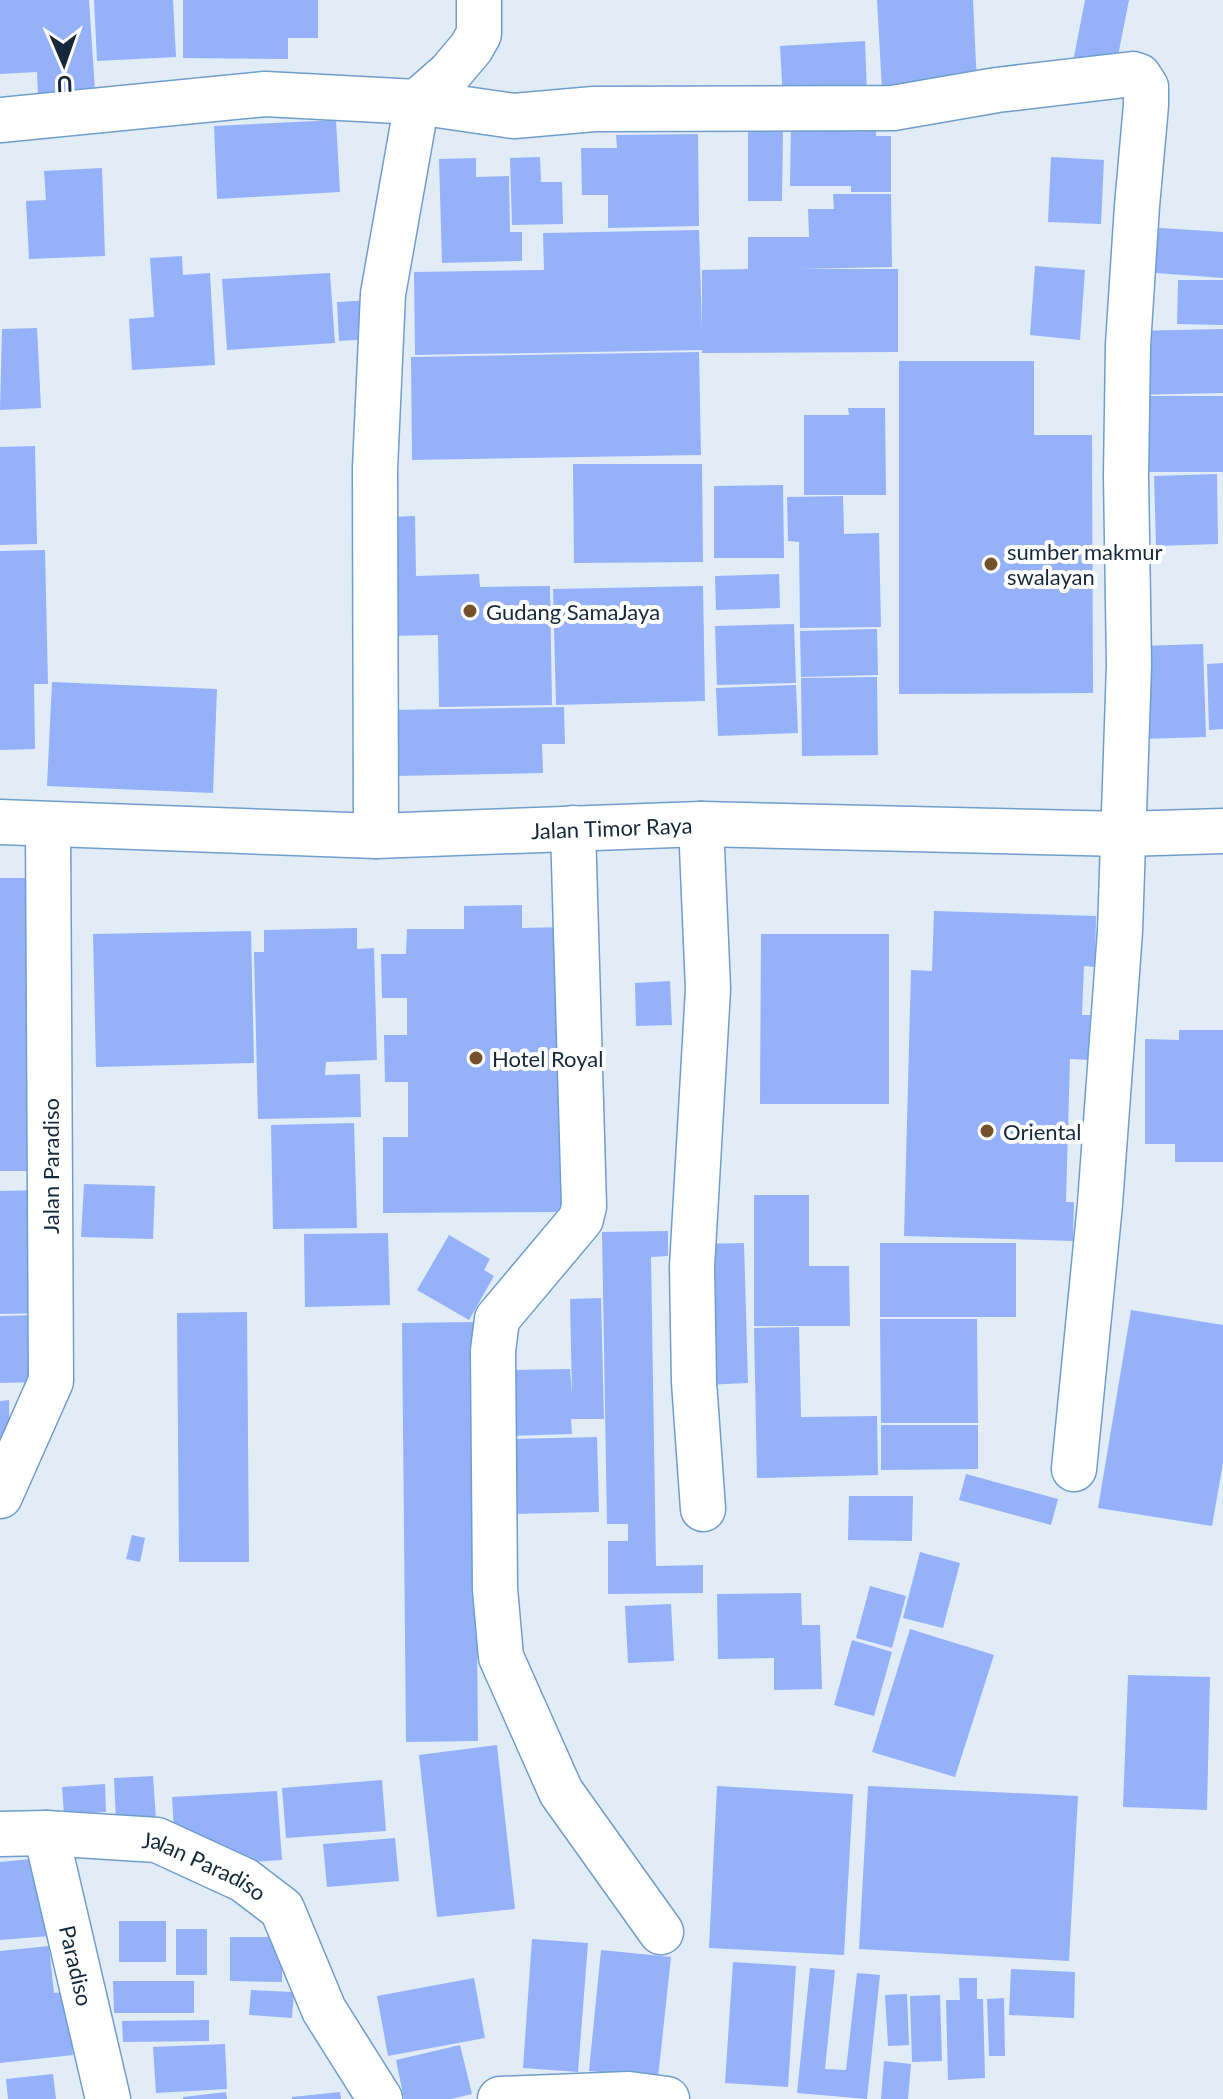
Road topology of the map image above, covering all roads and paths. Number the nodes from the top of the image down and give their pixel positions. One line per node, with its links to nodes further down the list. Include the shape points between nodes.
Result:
1 (479, 0): 2 (main road, via 479,34 471,48)
2 (417, 102): 3 (main road, via 265,94); 9 (main road, via 514,116 594,109 893,108 997,90 1139,76 1146,87 1146,105 1128,345); 10 (main road, via 383,294 375,468)
3 (0, 120)
4 (0, 822): 6 (main road, Jalan Timor Raya)
5 (701, 824): 7 (main road, Jalan Timor Raya); 9 (main road, Jalan Timor Raya); 13 (main road, via 708,989 692,1267)
6 (48, 825): 10 (main road, Jalan Timor Raya); 12 (main road, Jalan Paradiso, via 51,1381)
7 (573, 828): 10 (main road, Jalan Timor Raya); 16 (main road, via 584,1206 581,1219 497,1319 496,1602 501,1657 561,1792)
8 (1223, 831): 9 (main road, Jalan Timor Raya)
9 (1124, 834): 11 (main road, via 1100,1204)
10 (376, 836)
11 (1074, 1469)
12 (0, 1496)
13 (703, 1509)
14 (46, 1833): 15 (main road, Jalan Paradiso); 17 (main road, Paradiso); 18 (main road, Jalan Paradiso, via 157,1840 244,1880 282,1909 324,2010)
15 (0, 1834)
16 (661, 1932)
17 (108, 2099)
18 (380, 2099)
19 (500, 2099): 20 (main road, via 629,2094)
20 (667, 2099)

